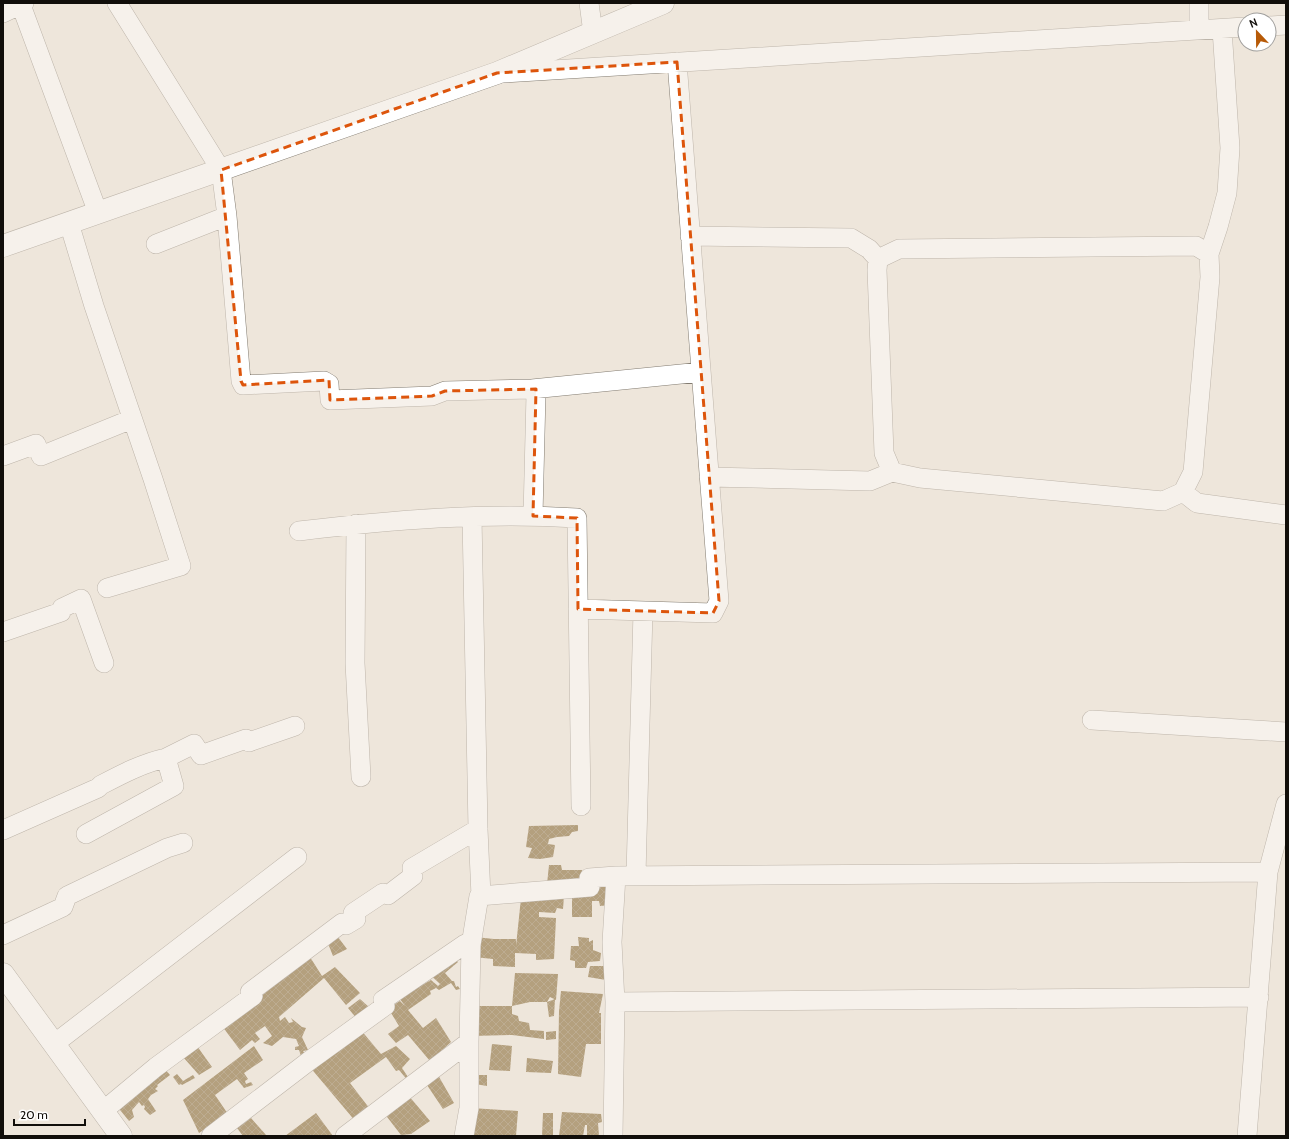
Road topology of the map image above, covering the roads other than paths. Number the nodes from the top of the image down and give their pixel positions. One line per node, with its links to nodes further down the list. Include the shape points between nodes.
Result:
1 (117, 3): 13 (street)
2 (589, 3): 10 (street)
3 (663, 3): 10 (main road)
4 (1199, 3): 9 (street)
5 (23, 4): 6 (street); 14 (street)
6 (3, 13)
7 (1237, 28): 8 (street)
8 (1222, 29): 9 (street); 20 (street, via 1230,148 1227,193)
9 (1199, 30): 11 (street)
10 (593, 33): 12 (main road)
11 (677, 62): 12 (street); 17 (street)
12 (497, 73): 13 (main road)
13 (221, 170): 14 (main road); 15 (street)
14 (98, 212): 16 (main road)
15 (227, 216): 18 (street); 23 (street, via 241,381 244,385 324,381 329,384 330,400 432,396 445,391)
16 (69, 223): 19 (main road); 24 (street)
17 (690, 236): 21 (street, via 851,238 869,249); 22 (street)
18 (156, 244)
19 (3, 246)
20 (1209, 254): 21 (street, via 1196,246 899,249); 28 (street, via 1210,277 1193,472)
21 (878, 259): 26 (street, via 884,453)
22 (701, 372): 23 (street); 27 (street)
23 (532, 389): 30 (street, via 536,394)
24 (132, 419): 25 (street, via 41,456 36,444); 34 (street, via 181,566)
25 (3, 456)
26 (892, 472): 27 (street, via 870,481); 28 (street, via 920,478 1163,501)
27 (709, 477): 36 (street, via 719,601 713,613)
28 (1183, 492): 29 (street, via 1197,503)
29 (1286, 515)
30 (533, 516): 31 (street); 35 (street, via 577,518)
31 (472, 517): 32 (street); 46 (street)
32 (356, 524): 33 (street); 43 (street, via 355,663)
33 (299, 531)
34 (107, 588)
35 (578, 609): 36 (street); 45 (street)
36 (643, 611): 53 (street)
37 (3, 632): 38 (street, via 62,612 62,608 80,600)
38 (104, 663)
39 (1092, 720): 41 (street)
40 (295, 726): 42 (street, via 249,742 246,739 201,755 194,744)
41 (1286, 732)
42 (166, 758): 47 (street, via 137,767 98,788); 48 (street, via 174,786)
43 (361, 777)
44 (1286, 804): 51 (street)
45 (582, 806)
46 (478, 829): 54 (street); 62 (street, via 412,868 413,876 388,895 383,893 353,913 356,919 346,925 342,923 250,992 253,996 156,1066)
47 (3, 830)
48 (86, 834)
49 (183, 843): 55 (street, via 167,848 67,896 63,907)
50 (297, 857): 61 (street)
51 (1268, 872): 53 (street); 58 (street)
52 (616, 876): 53 (street); 54 (street, via 589,878 590,887); 59 (street, via 612,942)
53 (636, 876)
54 (481, 896): 56 (street)
55 (3, 935)
56 (471, 945): 60 (street); 64 (street, via 465,944 383,1000 385,1006)
57 (3, 974): 61 (main road)
58 (1259, 997): 59 (street); 68 (street)
59 (615, 1002): 67 (street)
60 (469, 1042): 65 (street); 66 (street, via 469,1108)
61 (54, 1044): 62 (main road)
62 (103, 1111): 63 (main road)
63 (121, 1136)
64 (211, 1136)
65 (345, 1136)
66 (464, 1136)
67 (613, 1136)
68 (1247, 1136)

